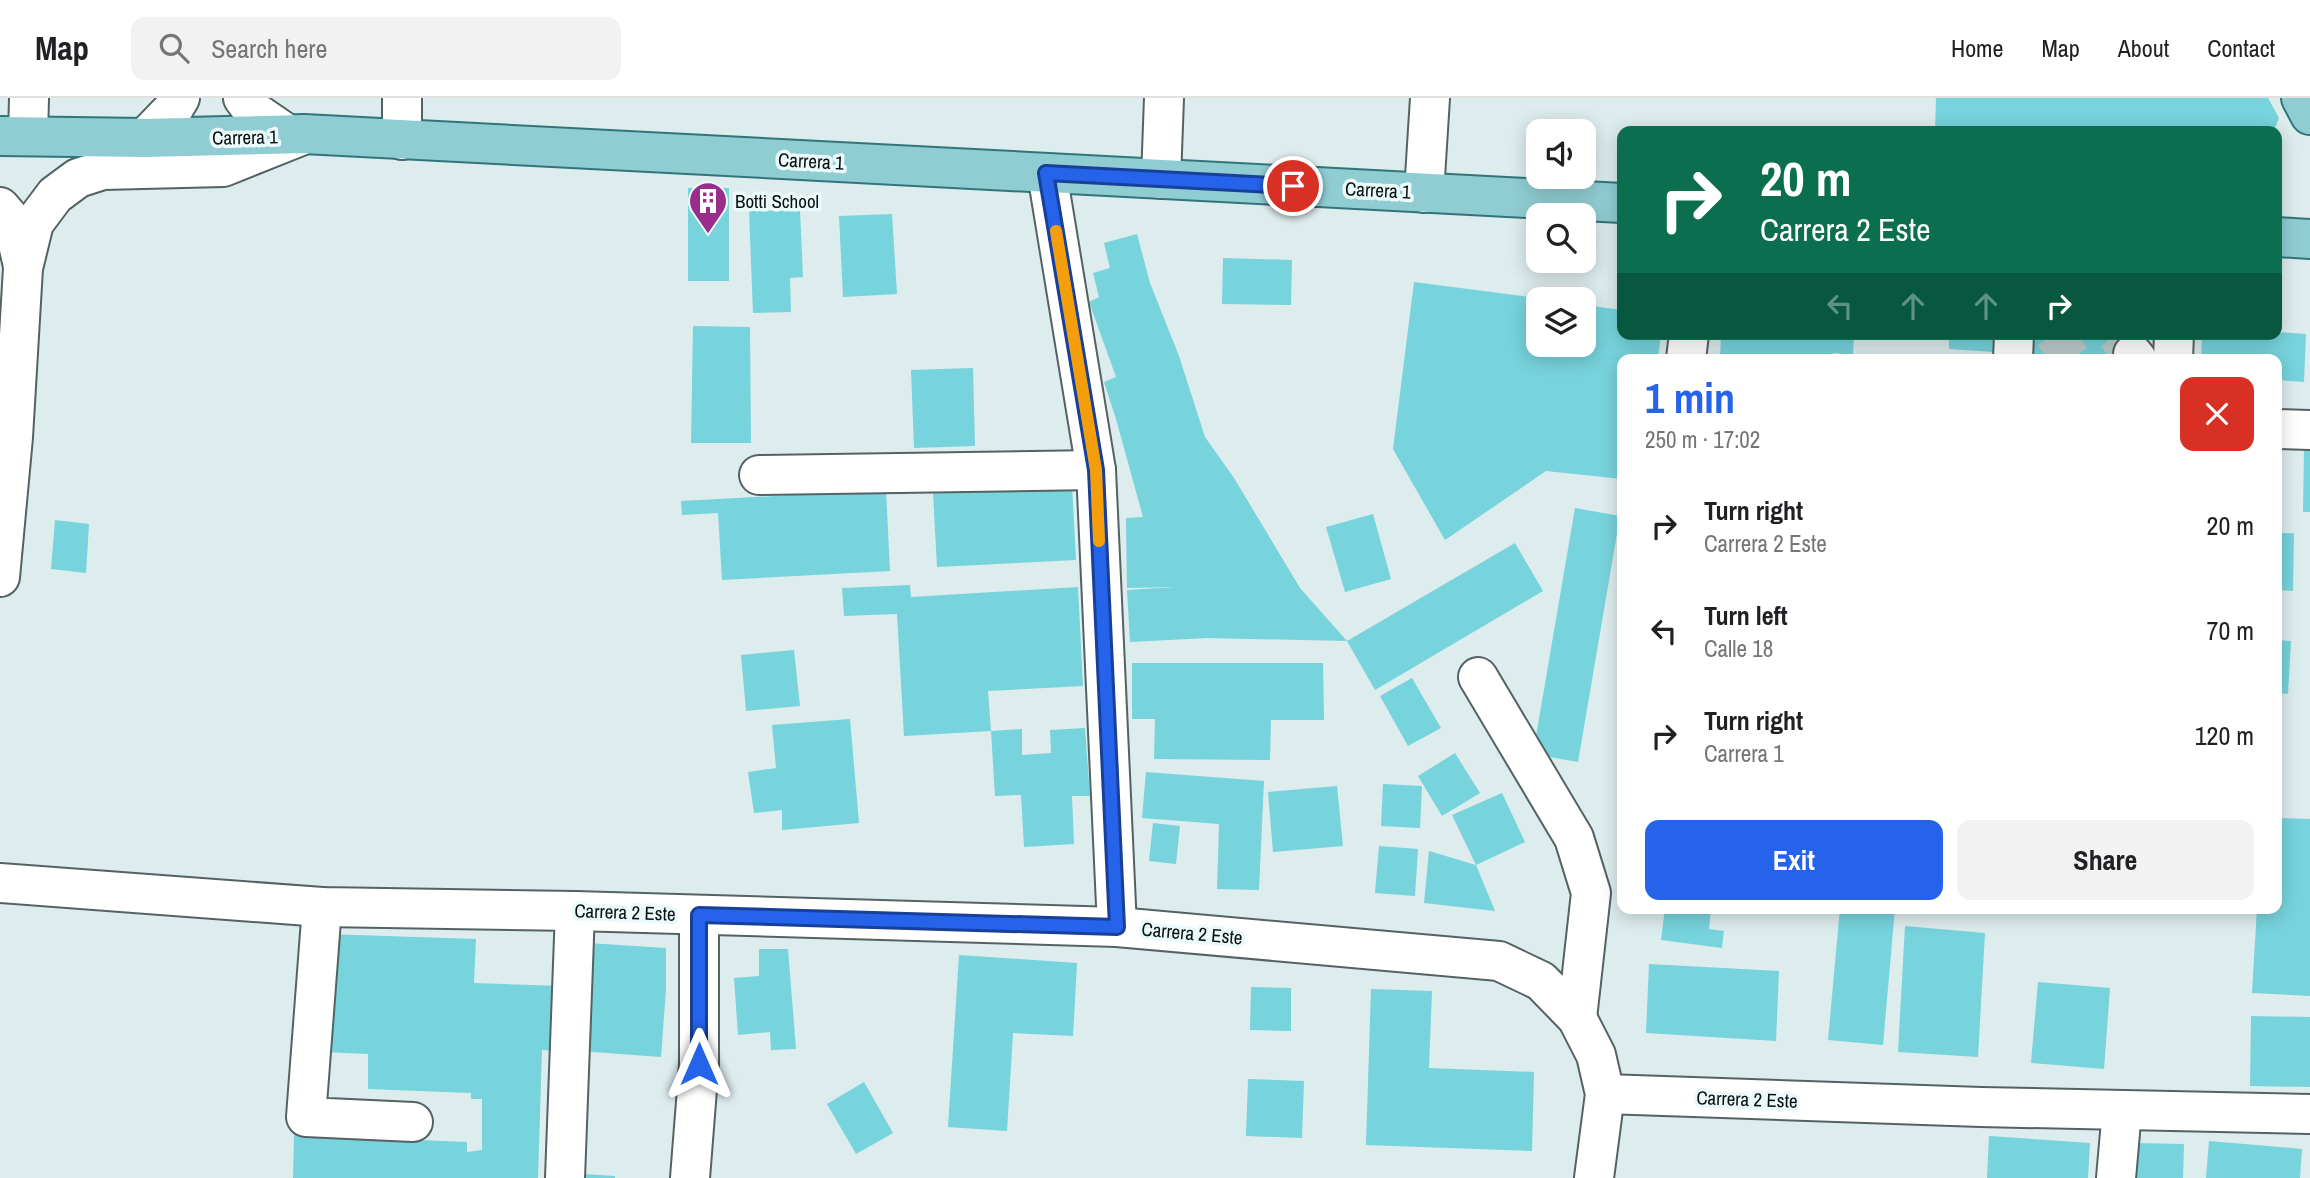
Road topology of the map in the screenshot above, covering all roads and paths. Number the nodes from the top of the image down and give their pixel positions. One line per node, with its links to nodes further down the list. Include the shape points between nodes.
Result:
1 (29, 98): 10 (street)
2 (180, 98): 11 (street)
3 (243, 98): 9 (street, via 252,110)
4 (402, 98): 12 (street)
5 (1164, 98): 14 (street)
6 (1430, 98): 15 (street)
7 (2301, 98): 8 (main road)
8 (2310, 115)
9 (297, 135): 11 (main road, Carrera 1); 12 (main road, Carrera 1); 20 (street, via 223,167 103,170 79,178 55,195 34,223)
10 (14, 136): 11 (main road, Carrera 1)
11 (145, 138)
12 (402, 139): 13 (main road, Carrera 1)
13 (1046, 173): 14 (main road, Carrera 1); 23 (street)
14 (1161, 179): 15 (main road, Carrera 1)
15 (1424, 192): 16 (main road, Carrera 1)
16 (1617, 203)
17 (0, 207): 20 (street, via 13,222)
18 (2282, 237): 19 (main road)
19 (2310, 239)
20 (16, 289): 25 (street)
21 (2282, 429): 22 (street)
22 (2310, 430)
23 (1096, 470): 24 (street); 31 (street)
24 (759, 475)
25 (0, 577)
26 (1478, 677): 32 (street, via 1574,838 1591,893)
27 (0, 883): 28 (street, Carrera 2 Este)
28 (322, 907): 29 (street, Carrera 2 Este); 36 (street, via 306,1118)
29 (575, 911): 30 (street, Carrera 2 Este); 37 (street)
30 (699, 915): 31 (street, Carrera 2 Este); 38 (street, via 699,1064)
31 (1117, 927): 32 (street, Carrera 2 Este, via 1499,961 1541,981)
32 (1577, 1018): 33 (street, Carrera 2 Este, via 1596,1055)
33 (1605, 1094): 34 (street, Carrera 2 Este); 39 (street)
34 (2122, 1110): 35 (street, Carrera 2 Este); 40 (street)
35 (2310, 1114)
36 (413, 1122)
37 (565, 1178)
38 (691, 1178)
39 (1594, 1178)
40 (2116, 1178)

